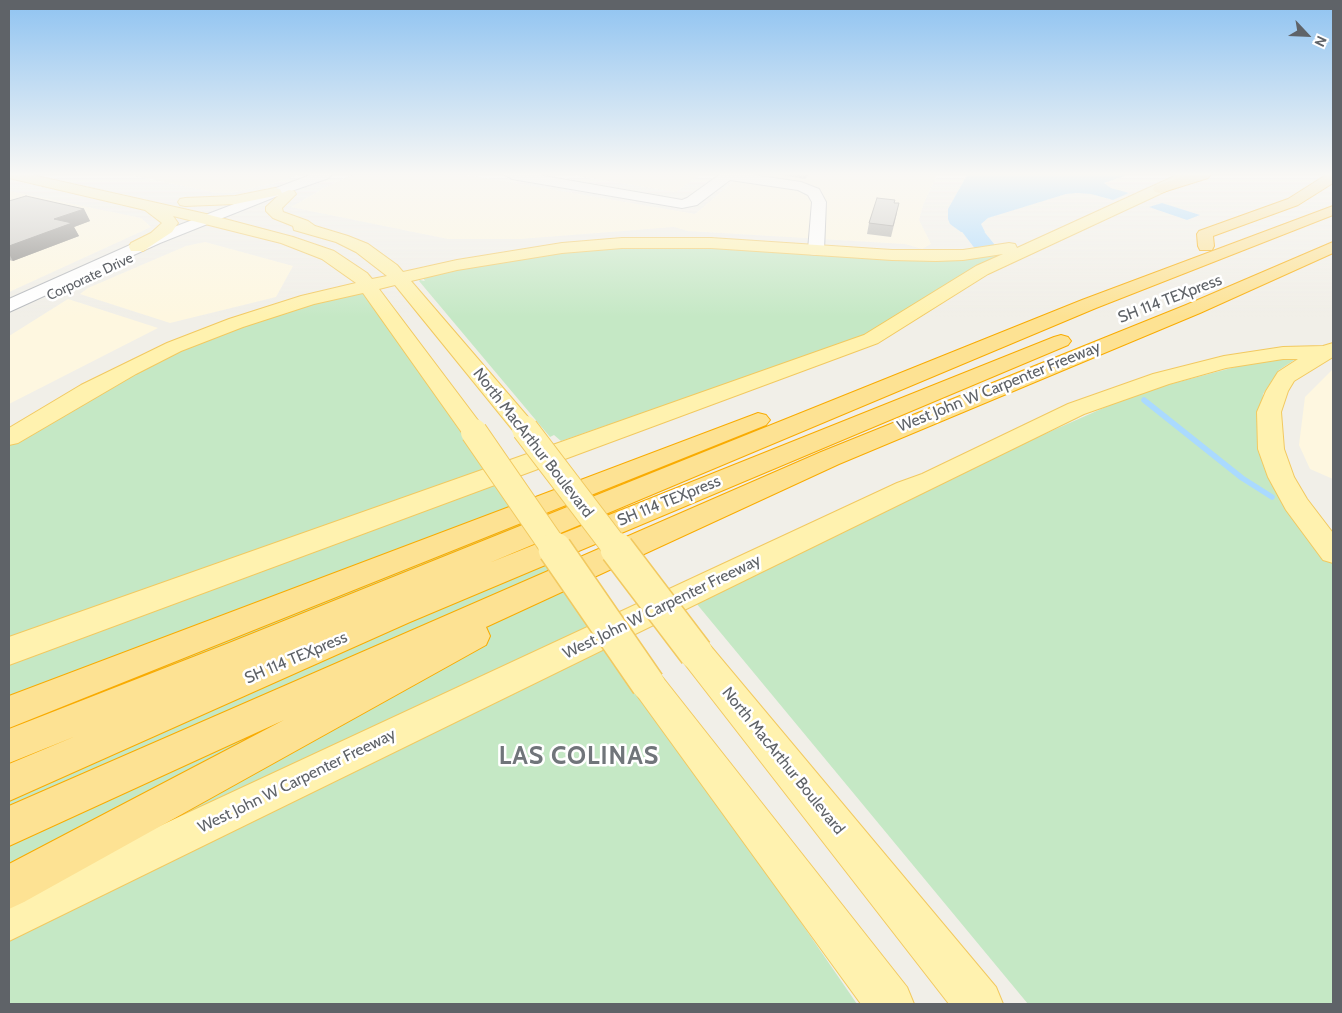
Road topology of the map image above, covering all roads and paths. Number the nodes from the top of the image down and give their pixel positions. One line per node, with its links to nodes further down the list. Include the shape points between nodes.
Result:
1 (170, 222): 16 (main road, via 166,229)
2 (208, 222): 16 (street, Corporate Drive)
3 (211, 222): 24 (street, Corporate Drive)
4 (238, 222): 20 (main road, North MacArthur Boulevard, via 310,247)
5 (260, 222): 12 (main road, North MacArthur Boulevard)
6 (297, 222): 12 (main road)
7 (818, 222): 18 (street)
8 (1084, 222): 14 (main road)
9 (1237, 222): 15 (highway, via 1205,234)
10 (1269, 222): 15 (highway)
11 (1301, 222): 34 (highway, SH 114 TEXpress, via 1089,304)
12 (308, 229): 21 (main road, North MacArthur Boulevard, via 362,248)
13 (1333, 230): 35 (highway, SH 114 TEXpress, via 1230,275 987,370 643,511)
14 (1042, 241): 18 (main road, via 963,255); 32 (main road, via 982,270 871,339)
15 (1206, 246): 33 (highway, via 1043,315 868,376)
16 (137, 247): 24 (street, Corporate Drive)
17 (1333, 248): 22 (highway, West John W Carpenter Freeway)
18 (816, 250): 21 (main road, via 711,243 606,244 509,256)
19 (1333, 260): 22 (highway, via 1299,275)
20 (341, 262): 23 (main road, North MacArthur Boulevard, via 361,277); 25 (main road, via 334,283)
21 (400, 279): 23 (main road); 40 (main road, North MacArthur Boulevard, bridge, via 525,429 696,653)
22 (1263, 279): 30 (highway, West John W Carpenter Freeway)
23 (368, 287): 25 (main road); 39 (main road, North MacArthur Boulevard, bridge, via 474,432 648,684)
24 (38, 296): 26 (street, Corporate Drive); 27 (street, Corporate Drive)
25 (308, 300): 29 (main road, via 236,323 166,351 89,390)
26 (9, 306)
27 (9, 317)
28 (1329, 351): 31 (main road, via 1296,368 1286,377 1272,401 1269,429 1271,449 1281,477 1309,523); 38 (main road, West John W Carpenter Freeway, via 1283,353 1224,362 1161,379 1076,409)
29 (9, 438)
30 (830, 458): 36 (highway, West John W Carpenter Freeway); 37 (highway, via 746,511 514,616)
31 (1333, 553)
32 (9, 651)
33 (9, 712)
34 (9, 746)
35 (9, 783)
36 (9, 826)
37 (9, 886)
38 (9, 919)
39 (890, 1004)
40 (980, 1004)

